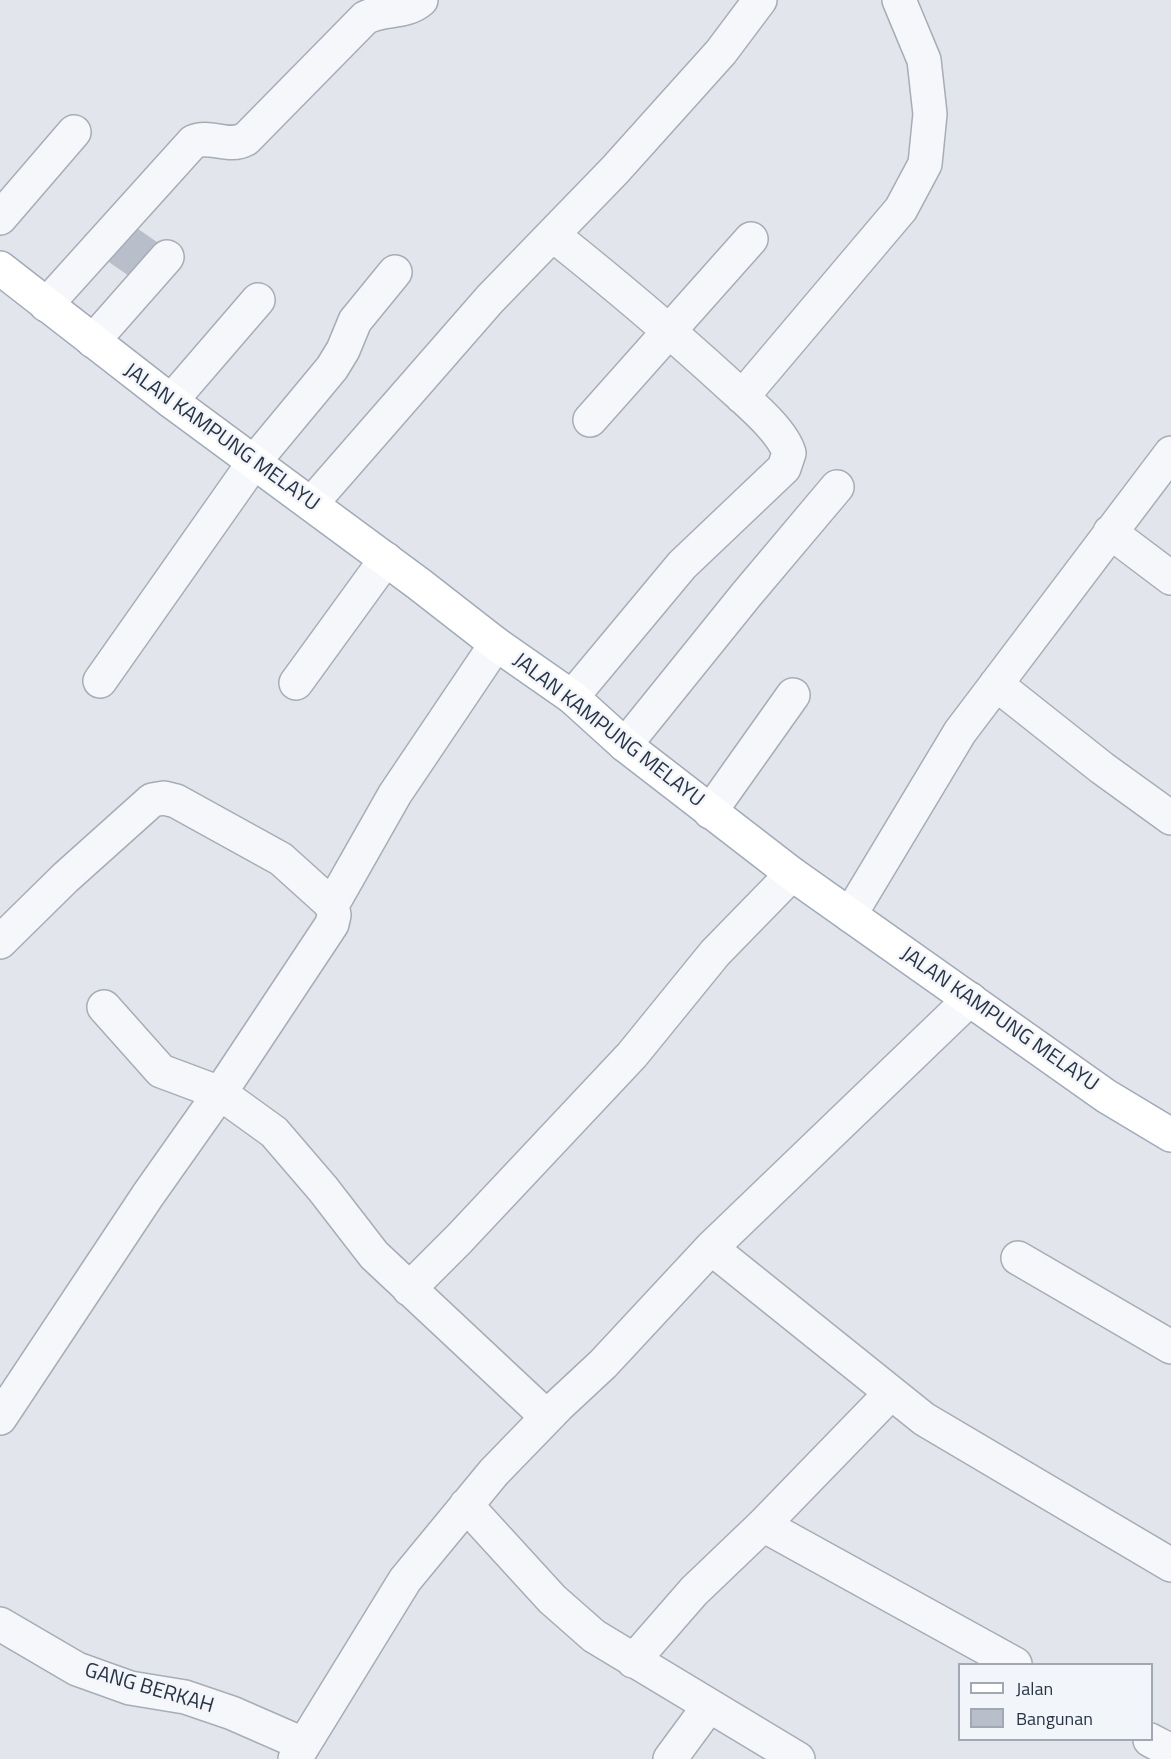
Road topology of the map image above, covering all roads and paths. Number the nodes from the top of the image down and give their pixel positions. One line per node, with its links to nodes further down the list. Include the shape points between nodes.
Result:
1 (421, 0): 12 (street, via 410,7 365,18 246,139 233,144 199,139 193,142)
2 (760, 0): 6 (street, via 721,52)
3 (899, 0): 15 (street, via 924,60 930,114 925,164 901,209)
4 (74, 132): 5 (street)
5 (0, 218)
6 (553, 235): 13 (street); 21 (street, via 490,299)
7 (751, 239): 13 (street)
8 (167, 257): 14 (street)
9 (0, 268): 12 (main road, JALAN KAMPUNG MELAYU)
10 (395, 272): 19 (street, via 355,321 332,368)
11 (258, 300): 16 (street)
12 (46, 305): 14 (main road, JALAN KAMPUNG MELAYU)
13 (670, 331): 15 (street); 17 (street)
14 (93, 341): 16 (main road, JALAN KAMPUNG MELAYU)
15 (742, 397): 30 (street, via 787,446 784,468 682,565)
16 (171, 401): 19 (main road, JALAN KAMPUNG MELAYU)
17 (590, 420)
18 (1171, 453): 22 (street)
19 (254, 462): 21 (main road, JALAN KAMPUNG MELAYU); 26 (street)
20 (837, 487): 31 (street)
21 (311, 504): 23 (main road, JALAN KAMPUNG MELAYU)
22 (1110, 532): 24 (street); 28 (street)
23 (386, 560): 25 (main road, JALAN KAMPUNG MELAYU); 27 (street)
24 (1171, 578)
25 (496, 644): 30 (main road, JALAN KAMPUNG MELAYU); 35 (street, via 395,794)
26 (100, 681)
27 (296, 683)
28 (996, 684): 33 (street); 36 (street, via 960,732)
29 (793, 695): 32 (street)
30 (572, 698): 31 (main road, JALAN KAMPUNG MELAYU)
31 (625, 745): 32 (main road, JALAN KAMPUNG MELAYU)
32 (710, 812): 34 (main road, JALAN KAMPUNG MELAYU)
33 (1171, 818)
34 (792, 874): 36 (main road, JALAN KAMPUNG MELAYU); 44 (street, via 715,953 632,1055)
35 (332, 905): 37 (street, via 282,859 223,825 164,798 152,800); 40 (street, via 332,924)
36 (850, 915): 38 (main road, JALAN KAMPUNG MELAYU)
37 (0, 942)
38 (970, 999): 41 (main road, JALAN KAMPUNG MELAYU, via 1106,1096); 42 (street)
39 (104, 1007): 40 (street, via 161,1071)
40 (220, 1093): 44 (street, via 274,1132 374,1255); 48 (street)
41 (1171, 1134)
42 (711, 1248): 46 (street); 47 (street)
43 (1018, 1258): 45 (street)
44 (409, 1289): 47 (street)
45 (1171, 1347)
46 (891, 1393): 50 (street); 51 (street, via 924,1419)
47 (548, 1417): 49 (street)
48 (0, 1418)
49 (466, 1505): 53 (street, via 552,1599 594,1636); 58 (street, via 405,1580)
50 (763, 1525): 53 (street, via 694,1591); 54 (street)
51 (1171, 1564)
52 (0, 1624): 58 (street, GANG BERKAH, via 77,1669 130,1688 185,1697 232,1713)
53 (633, 1661): 55 (street)
54 (1011, 1663)
55 (709, 1706): 59 (street); 60 (street)
56 (1152, 1741): 57 (street)
57 (1171, 1751)
58 (299, 1752)
59 (670, 1759)
60 (798, 1759)

